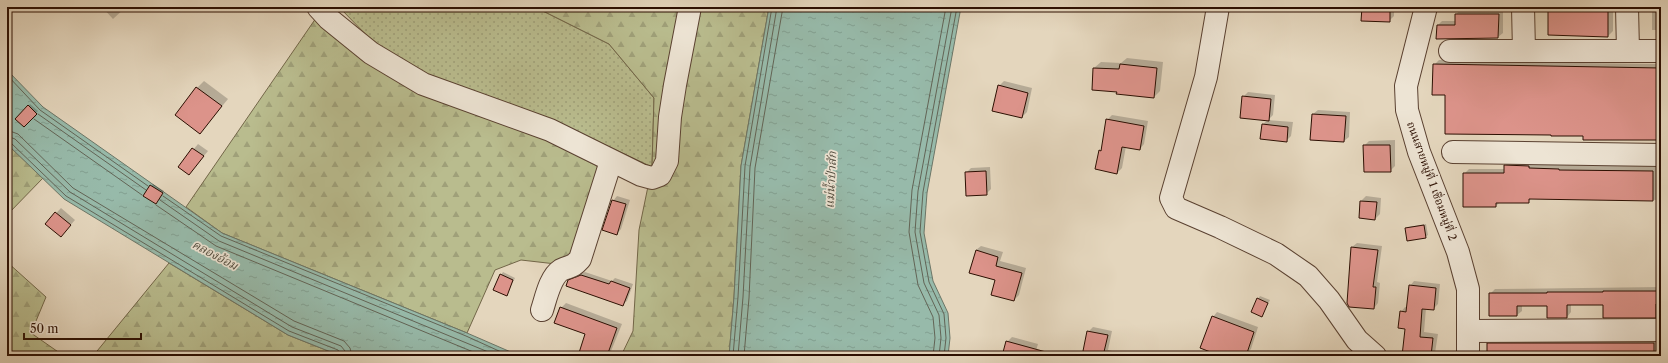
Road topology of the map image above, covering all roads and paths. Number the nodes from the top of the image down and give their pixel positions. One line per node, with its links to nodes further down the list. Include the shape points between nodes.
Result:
1 (318, 7): 13 (street, via 371,53 423,84 550,130)
2 (690, 7): 13 (street, via 670,117 667,161 660,175 652,178 641,175)
3 (1218, 7): 17 (street, via 1206,77 1171,198 1176,208 1276,254 1308,276 1329,300 1357,340)
4 (1426, 7): 16 (street, ถนนสายหมู่ที่ 1 เชื่อมหมู่ที่ 2, via 1406,86 1407,110 1419,152 1460,259 1468,289)
5 (1524, 7): 8 (street)
6 (1627, 7): 9 (street)
7 (1450, 51): 8 (street)
8 (1524, 51): 9 (street)
9 (1628, 51): 10 (street)
10 (1661, 51)
11 (1453, 152): 12 (street)
12 (1661, 155)
13 (611, 161): 14 (street, via 580,259 573,266 561,270 553,280)
14 (542, 310)
15 (1661, 330): 16 (street)
16 (1469, 331): 18 (street, ถนนสายหมู่ที่ 1 เชื่อมหมู่ที่ 2)
17 (1376, 356)
18 (1468, 356)

